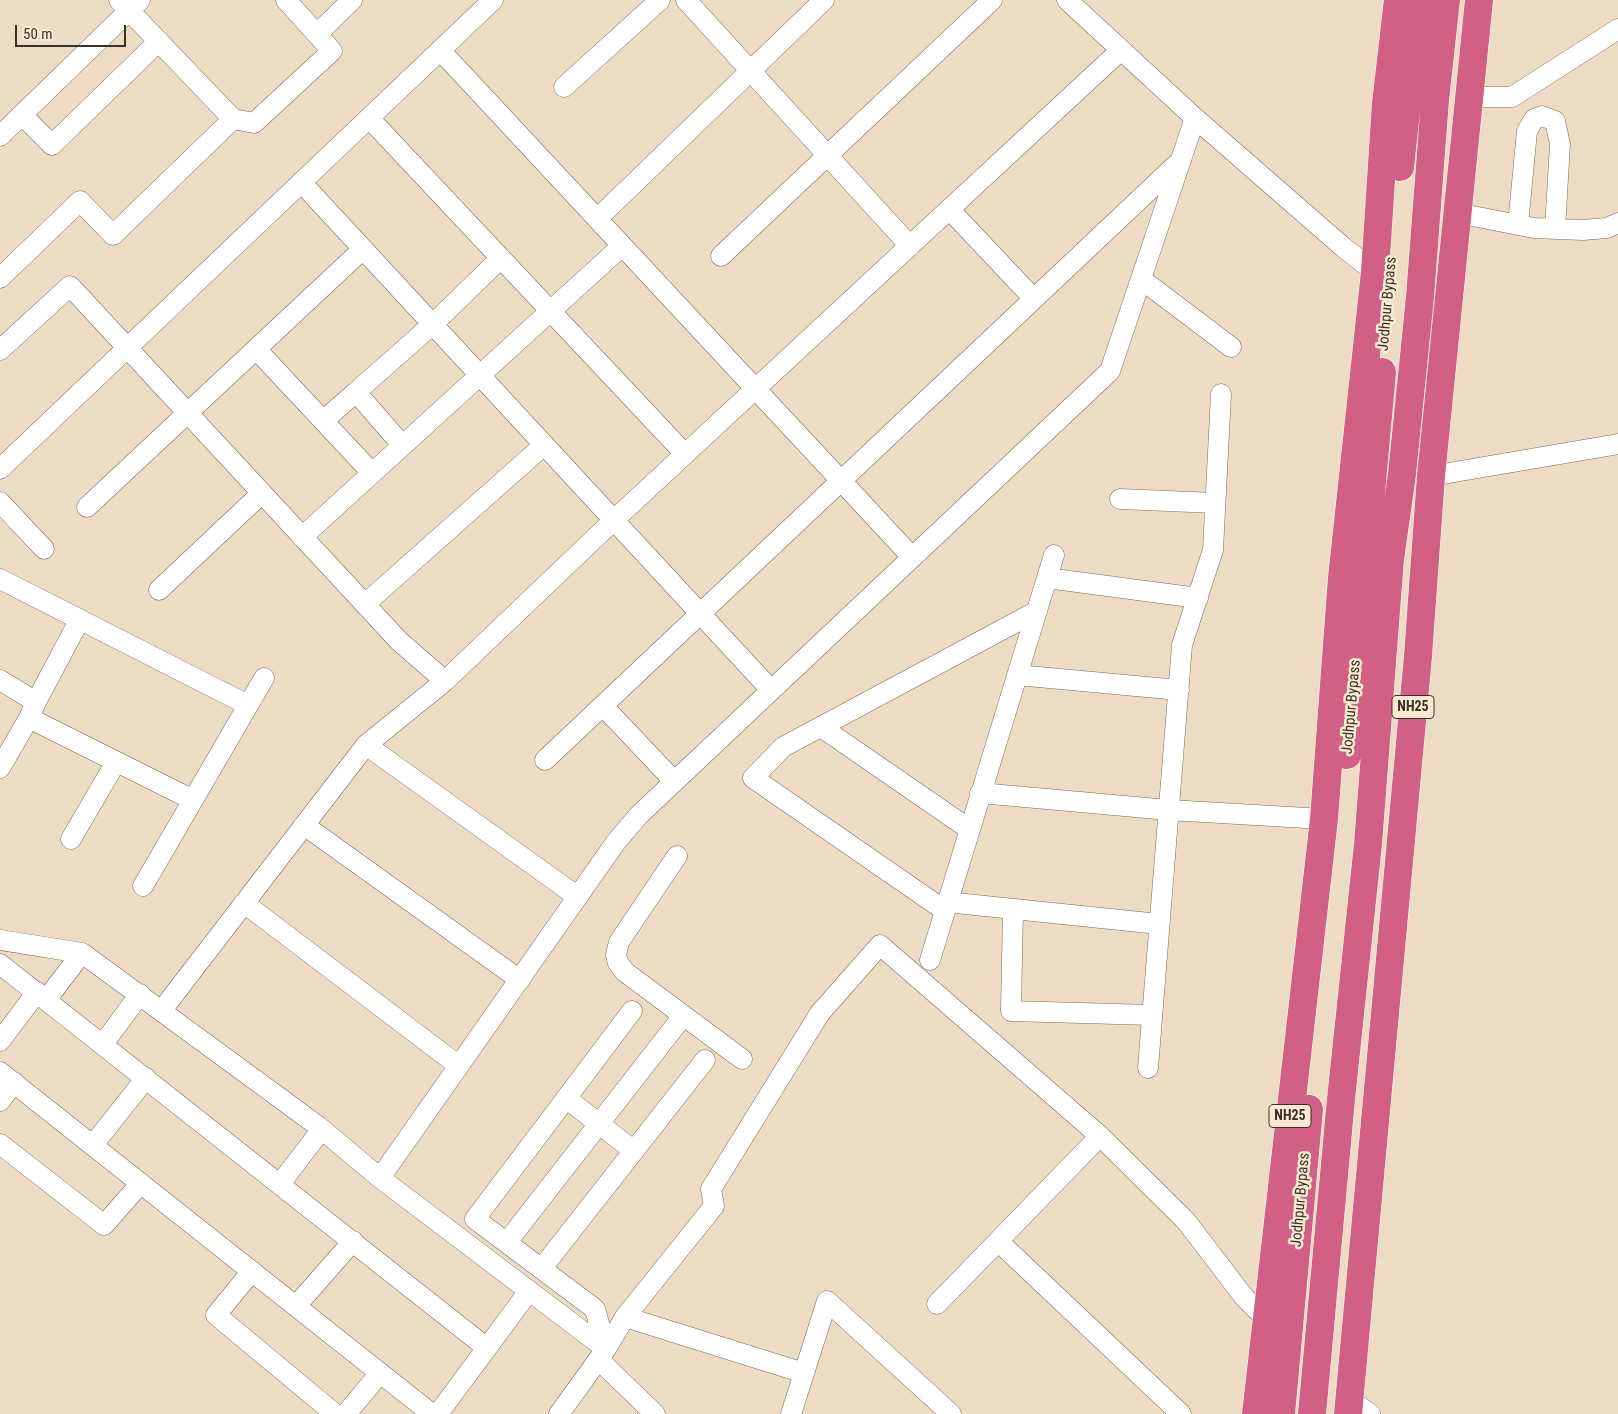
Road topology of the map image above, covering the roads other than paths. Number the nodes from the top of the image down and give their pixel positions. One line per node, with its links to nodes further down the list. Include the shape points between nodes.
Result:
1 (286, 0): 15 (street)
2 (352, 0): 15 (street)
3 (493, 0): 17 (street)
4 (660, 0): 20 (street)
5 (686, 0): 19 (street)
6 (824, 0): 19 (street)
7 (992, 0): 27 (street)
8 (1067, 0): 18 (street)
9 (1398, 0): 41 (highway, NH25, via 1386,103)
10 (1418, 0): 167 (highway, Jodhpur Bypass / NH25)
11 (1446, 0): 168 (highway, Jodhpur Bypass / NH25, via 1420,297 1390,559 1363,889)
12 (1478, 0): 21 (highway, NH25)
13 (129, 4): 16 (street); 22 (street)
14 (1618, 29): 21 (street, via 1512,97)
15 (317, 34): 25 (street, via 332,51 254,123)
16 (158, 41): 22 (street, via 52,145); 25 (street)
17 (440, 50): 23 (street); 32 (street)
18 (1121, 50): 24 (street); 30 (street)
19 (751, 71): 27 (street); 32 (street)
20 (564, 87)
21 (1469, 97): 31 (highway, NH25)
22 (22, 115): 26 (street)
23 (369, 118): 29 (street); 40 (street)
24 (1195, 118): 28 (street); 41 (street)
25 (233, 120): 42 (street, via 113,235 80,201)
26 (0, 136)
27 (827, 155): 37 (street); 39 (street)
28 (1180, 161): 43 (street); 44 (street)
29 (301, 182): 38 (street); 48 (street)
30 (949, 210): 37 (street); 44 (street)
31 (1457, 213): 34 (street); 63 (highway, NH25)
32 (597, 219): 36 (street)
33 (1618, 223): 35 (street, via 1607,228)
34 (1518, 225): 35 (street); 35 (street, via 1527,131 1534,119 1542,116 1555,121 1560,144)
35 (1555, 229)
36 (622, 246): 45 (street); 52 (street)
37 (910, 246): 52 (street)
38 (363, 249): 46 (street); 49 (street)
39 (721, 256)
40 (501, 258): 45 (street); 46 (street)
41 (1375, 272): 101 (highway, NH25, via 1342,578)
42 (0, 278)
43 (1141, 279): 47 (street); 74 (street, via 1110,371)
44 (1034, 299): 64 (street)
45 (551, 311): 51 (street); 60 (street)
46 (433, 324): 51 (street); 53 (street)
47 (1231, 347)
48 (127, 348): 50 (street, via 70,286); 55 (street); 61 (street)
49 (256, 349): 55 (street); 56 (street)
50 (0, 350)
51 (480, 375): 58 (street); 59 (street)
52 (756, 389): 60 (street); 64 (street)
53 (356, 392): 56 (street); 58 (street)
54 (1221, 394): 68 (street)
55 (187, 413): 65 (street); 69 (street)
56 (323, 421): 62 (street)
57 (1618, 444): 63 (street)
58 (402, 445): 62 (street)
59 (544, 445): 70 (street); 79 (street)
60 (686, 454): 70 (street)
61 (0, 469)
62 (372, 473): 71 (street)
63 (1430, 476): 156 (highway, NH25)
64 (841, 481): 74 (street); 81 (street)
65 (262, 493): 71 (street); 77 (street)
66 (1120, 499): 68 (street)
67 (0, 502): 72 (street)
68 (1215, 503): 78 (street, via 1213,550)
69 (86, 507)
70 (614, 520): 81 (street); 86 (street)
71 (302, 537): 79 (street)
72 (44, 549)
73 (1054, 555): 75 (street)
74 (912, 557): 87 (street)
75 (1047, 578): 78 (street); 80 (street)
76 (0, 579): 82 (street)
77 (159, 590)
78 (1198, 598): 88 (street, via 1182,646)
79 (365, 604): 86 (street, via 399,641)
80 (1037, 610): 83 (street); 92 (street)
81 (701, 614): 87 (street); 90 (street)
82 (80, 620): 89 (street); 91 (street)
83 (1017, 675): 88 (street); 98 (street)
84 (264, 678): 89 (street)
85 (0, 680): 91 (street)
86 (444, 681): 93 (street)
87 (771, 690): 97 (street)
88 (1179, 690): 100 (street)
89 (248, 705): 99 (street)
90 (603, 706): 94 (street); 97 (street)
91 (32, 710): 95 (street); 96 (street)
92 (821, 727): 103 (street); 109 (street, via 782,747 753,778)
93 (366, 745): 102 (street); 107 (street)
94 (545, 760)
95 (116, 762): 99 (street); 104 (street)
96 (0, 768)
97 (674, 781): 107 (street, via 616,842)
98 (980, 793): 100 (street); 103 (street)
99 (193, 800): 106 (street)
100 (1169, 810): 101 (street); 111 (street)
101 (1324, 819): 151 (highway, NH25)
102 (304, 825): 108 (street); 116 (street)
103 (969, 829): 109 (street)
104 (71, 839)
105 (677, 856): 122 (street, via 619,942 616,955 625,972)
106 (143, 886)
107 (578, 897): 116 (street)
108 (244, 903): 119 (street); 127 (street)
109 (945, 906): 110 (street); 114 (street)
110 (1013, 909): 111 (street); 121 (street, via 1011,1011)
111 (1159, 924): 121 (street)
112 (0, 940): 113 (street)
113 (82, 953): 117 (street); 118 (street)
114 (930, 960)
115 (0, 964): 118 (street)
116 (520, 980): 127 (street)
117 (140, 994): 119 (street); 124 (street)
118 (41, 996): 123 (street); 124 (street)
119 (162, 1010): 134 (street)
120 (632, 1011): 131 (street)
121 (1152, 1015): 128 (street)
122 (683, 1016): 125 (street); 133 (street)
123 (0, 1040)
124 (103, 1044): 130 (street)
125 (742, 1059)
126 (705, 1060): 138 (street)
127 (459, 1066): 139 (street)
128 (1148, 1068)
129 (7, 1077): 132 (street); 137 (street)
130 (146, 1078): 137 (street); 141 (street)
131 (566, 1098): 133 (street); 144 (street, via 475,1218)
132 (0, 1101)
133 (598, 1124): 138 (street); 144 (street)
134 (322, 1129): 139 (street); 141 (street)
135 (1100, 1136): 143 (street); 150 (street, via 880,945 820,1013 710,1189 714,1206); 151 (street, via 1186,1222 1244,1297)
136 (0, 1144): 140 (street, via 104,1225)
137 (93, 1145): 140 (street)
138 (634, 1151): 145 (street)
139 (380, 1178): 147 (street)
140 (141, 1183): 146 (street)
141 (280, 1184): 142 (street)
142 (353, 1241): 149 (street); 152 (street)
143 (998, 1241): 148 (street); 165 (street)
144 (507, 1242): 145 (street)
145 (542, 1268): 153 (street, via 595,1309)
146 (252, 1272): 149 (street); 157 (street, via 216,1315)
147 (529, 1291): 152 (street); 153 (street)
148 (937, 1304)
149 (296, 1306): 154 (street)
150 (625, 1317): 153 (street); 155 (street)
151 (1267, 1320): 166 (highway, NH25)
152 (487, 1348): 160 (street)
153 (602, 1354): 161 (street); 162 (street)
154 (380, 1373): 158 (street); 159 (street)
155 (804, 1373): 163 (street); 164 (street, via 827,1301)
156 (1356, 1409)
157 (334, 1414)
158 (346, 1414)
159 (432, 1414)
160 (438, 1414)
161 (559, 1414)
162 (655, 1414)
163 (791, 1414)
164 (952, 1414)
165 (1182, 1414)
166 (1256, 1414)
167 (1281, 1414)
168 (1312, 1414)

